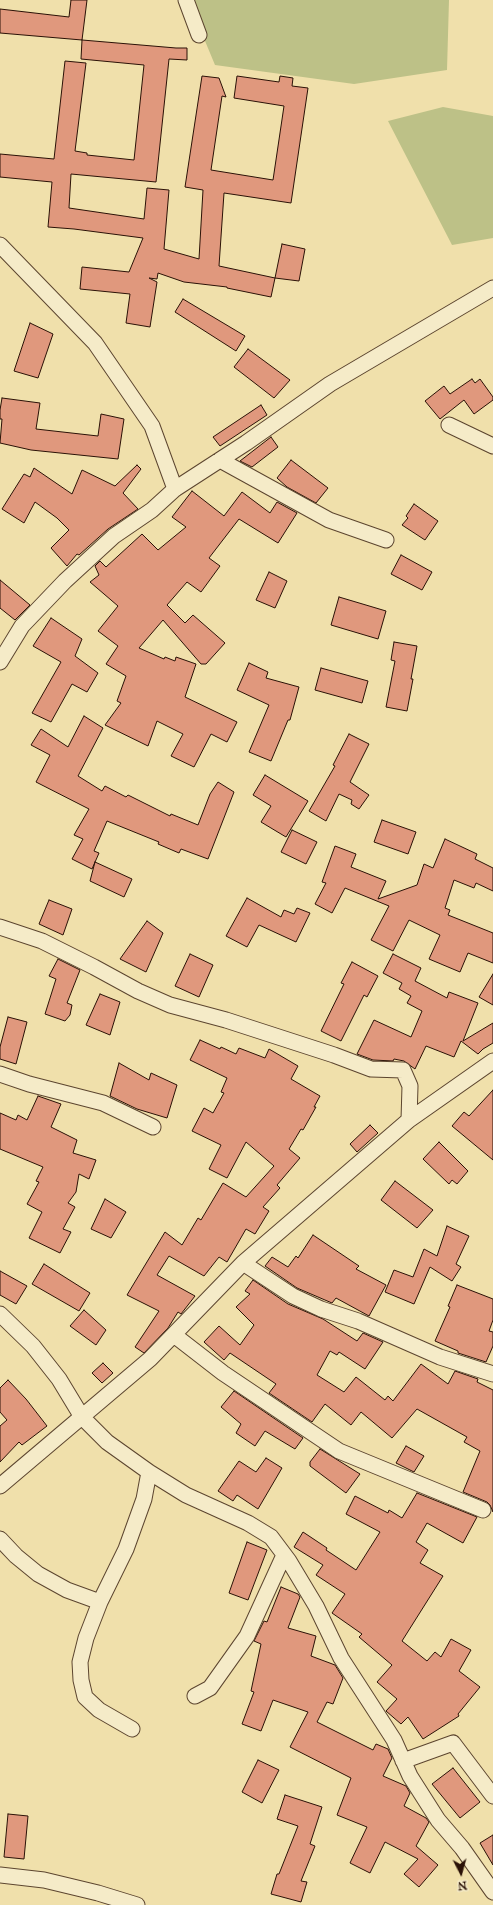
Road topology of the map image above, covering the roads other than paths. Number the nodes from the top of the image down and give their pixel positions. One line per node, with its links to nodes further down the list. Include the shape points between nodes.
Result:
1 (186, 0): 2 (street)
2 (199, 35)
3 (0, 245): 8 (street, via 95,343 152,426)
4 (493, 288): 7 (street, via 330,384)
5 (449, 425): 6 (street)
6 (493, 446)
7 (220, 460): 8 (street); 9 (street, via 329,520)
8 (175, 489): 10 (street, via 158,506 114,536 65,581 22,626)
9 (386, 540)
10 (0, 662)
11 (0, 927): 14 (street, via 42,941 170,1005 226,1020 371,1069 403,1070 410,1086)
12 (493, 1061): 14 (street)
13 (0, 1074): 15 (street, via 104,1103)
14 (408, 1120): 16 (street)
15 (153, 1127)
16 (243, 1263): 18 (street); 19 (street, via 293,1296 321,1309 358,1321 440,1357)
17 (0, 1314): 20 (street, via 33,1346 59,1379)
18 (174, 1335): 20 (street); 23 (street, via 223,1373 339,1451)
19 (493, 1374)
20 (82, 1417): 21 (street, via 107,1442); 22 (street)
21 (149, 1472): 25 (street, via 186,1495 248,1522 271,1537); 26 (street, via 144,1499 126,1549)
22 (0, 1486)
23 (483, 1510)
24 (0, 1540): 26 (street, via 38,1574 67,1590)
25 (284, 1555): 27 (street, via 247,1636 210,1688); 29 (street, via 316,1606 341,1658 394,1740)
26 (100, 1602): 28 (street, via 80,1662 85,1697 99,1710)
27 (195, 1696)
28 (132, 1730)
29 (403, 1761): 30 (street, via 453,1742); 32 (street, via 438,1820 462,1848)
30 (493, 1796)
31 (0, 1875): 33 (street, via 44,1880)
32 (493, 1892)
33 (137, 1905)

